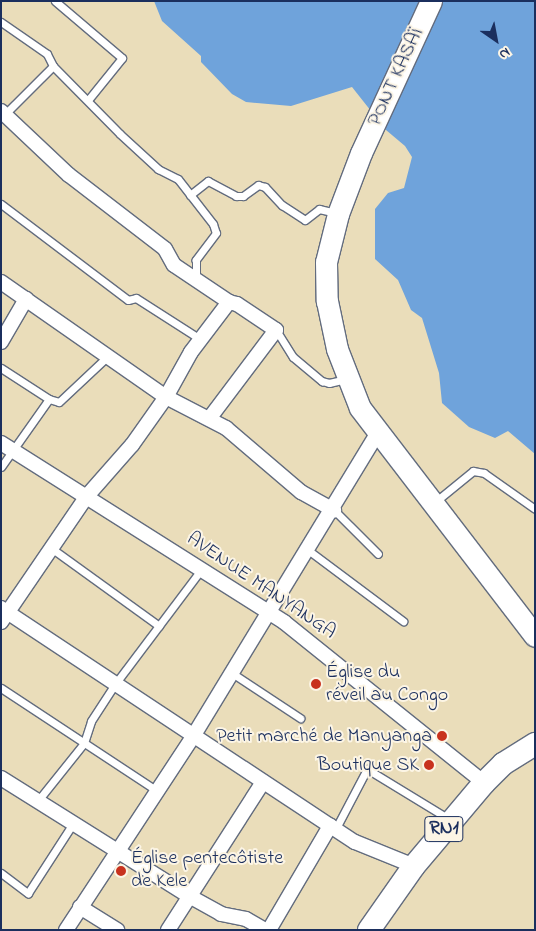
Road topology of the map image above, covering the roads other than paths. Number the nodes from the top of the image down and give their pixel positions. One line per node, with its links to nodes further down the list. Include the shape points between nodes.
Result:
1 (55, 1): 5 (lane, via 122,58)
2 (431, 1): 9 (main road, PONT KASAÏ, via 361,152)
3 (1, 22): 4 (lane, via 47,54)
4 (53, 66): 5 (lane); 6 (lane)
5 (88, 100): 7 (lane, via 151,163 178,179)
6 (3, 113): 10 (street, via 69,174 165,249 174,265)
7 (190, 195): 9 (lane, via 208,180 236,196 243,196 258,185 265,186 282,205 305,220 319,209); 10 (lane, via 213,224 216,234 196,260)
8 (1, 204): 15 (lane, via 128,300 136,298)
9 (338, 214): 19 (main road, PONT KASAÏ, via 326,262 327,300 337,349)
10 (196, 280): 13 (street)
11 (1, 282): 12 (street)
12 (26, 299): 16 (street); 17 (street)
13 (229, 302): 14 (street); 15 (street)
14 (276, 330): 19 (lane, via 293,357 322,380 328,383); 22 (street)
15 (200, 339): 20 (street)
16 (1, 342)
17 (108, 356): 20 (street); 21 (lane, via 59,402)
18 (1, 368): 21 (lane)
19 (349, 378): 23 (main road, PONT KASAÏ, via 360,408)
20 (166, 397): 22 (street); 27 (street, via 132,445)
21 (49, 399): 25 (lane)
22 (209, 419): 30 (street, via 226,428 301,492)
23 (377, 434): 28 (main road, PONT KASAÏ); 30 (street)
24 (1, 443): 25 (street, AVENUE MANYANGA)
25 (14, 451): 26 (lane); 27 (street, AVENUE MANYANGA)
26 (1, 468)
27 (87, 496): 31 (street); 34 (street, AVENUE MANYANGA)
28 (433, 503): 29 (lane, via 473,472 484,473); 39 (main road, PONT KASAÏ)
29 (535, 509)
30 (334, 510): 32 (street); 33 (lane)
31 (51, 548): 35 (street); 38 (lane)
32 (308, 550): 36 (street); 37 (lane)
33 (378, 554)
34 (201, 570): 36 (street, AVENUE MANYANGA); 38 (lane)
35 (3, 614): 41 (street)
36 (268, 614): 40 (street); 49 (street, AVENUE MANYANGA, via 314,644)
37 (403, 621)
38 (159, 626): 41 (lane)
39 (535, 636)
40 (232, 674): 43 (lane); 44 (street)
41 (115, 684): 44 (street); 45 (lane, via 91,721)
42 (1, 688): 45 (lane)
43 (300, 718)
44 (194, 735): 48 (street); 50 (street)
45 (84, 743): 50 (lane); 51 (lane)
46 (535, 744): 49 (highway, RN1, via 503,764)
47 (1, 778): 51 (street)
48 (263, 782): 54 (street); 58 (street)
49 (484, 783): 52 (highway, RN1)
50 (157, 791): 55 (street)
51 (36, 803): 53 (street)
52 (452, 820): 54 (lane, via 367,769); 56 (highway, RN1)
53 (72, 825): 55 (street); 57 (lane, via 28,892)
54 (333, 828): 56 (street, via 355,842); 63 (street)
55 (117, 849): 58 (street); 59 (street)
56 (414, 866): 64 (highway, RN1)
57 (1, 873)
58 (188, 896): 62 (street); 63 (street, via 221,914 246,919)
59 (80, 908): 60 (street); 61 (street)
60 (66, 930)
61 (117, 930)
62 (168, 930)
63 (267, 930)
64 (369, 930)

